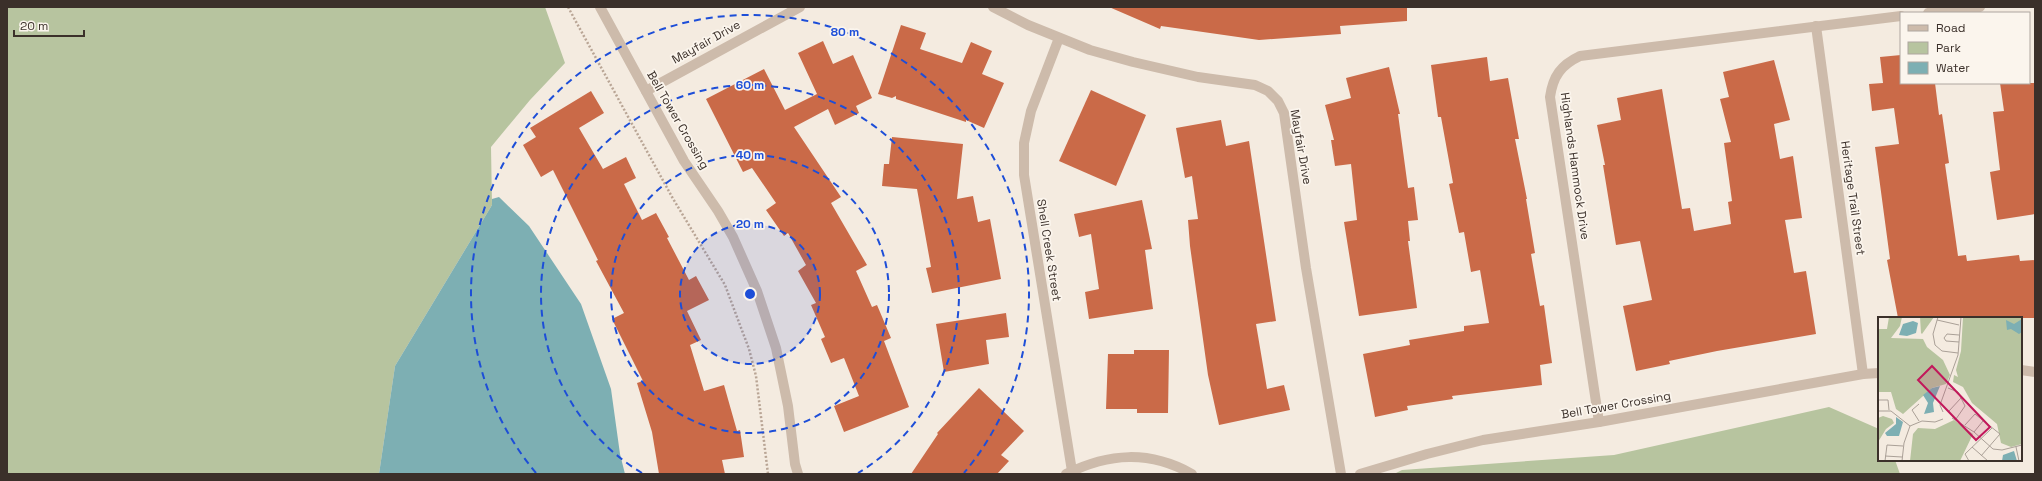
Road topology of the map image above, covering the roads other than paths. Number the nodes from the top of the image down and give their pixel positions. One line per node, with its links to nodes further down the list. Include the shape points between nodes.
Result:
1 (600, 7): 9 (street, Bell Tower Crossing)
2 (800, 7): 9 (street, Mayfair Drive)
3 (993, 7): 8 (street, Mayfair Drive)
4 (1980, 7): 5 (street)
5 (1937, 12)
6 (1900, 16): 7 (street, Highlands Hammock Drive)
7 (1816, 26): 13 (street, Heritage Trail Street); 14 (street, Highlands Hammock Drive, via 1580,56 1558,71 1552,83 1550,97)
8 (1059, 38): 15 (street, Shell Creek Street, via 1031,111 1024,142 1024,175); 18 (street, Mayfair Drive, via 1133,62 1198,77 1256,85 1268,91 1278,101 1284,113)
9 (646, 90): 16 (street, Bell Tower Crossing, via 684,161 718,210 758,291 776,348)
10 (2022, 370): 11 (street)
11 (2035, 372)
12 (1878, 373): 13 (street, Bell Tower Crossing)
13 (1863, 374): 14 (street, Bell Tower Crossing)
14 (1599, 422): 19 (street, Bell Tower Crossing, via 1483,440)
15 (1069, 472): 17 (street, via 1099,460 1141,457 1161,461)
16 (798, 474)
17 (1192, 474)
18 (1341, 474)
19 (1360, 474)

